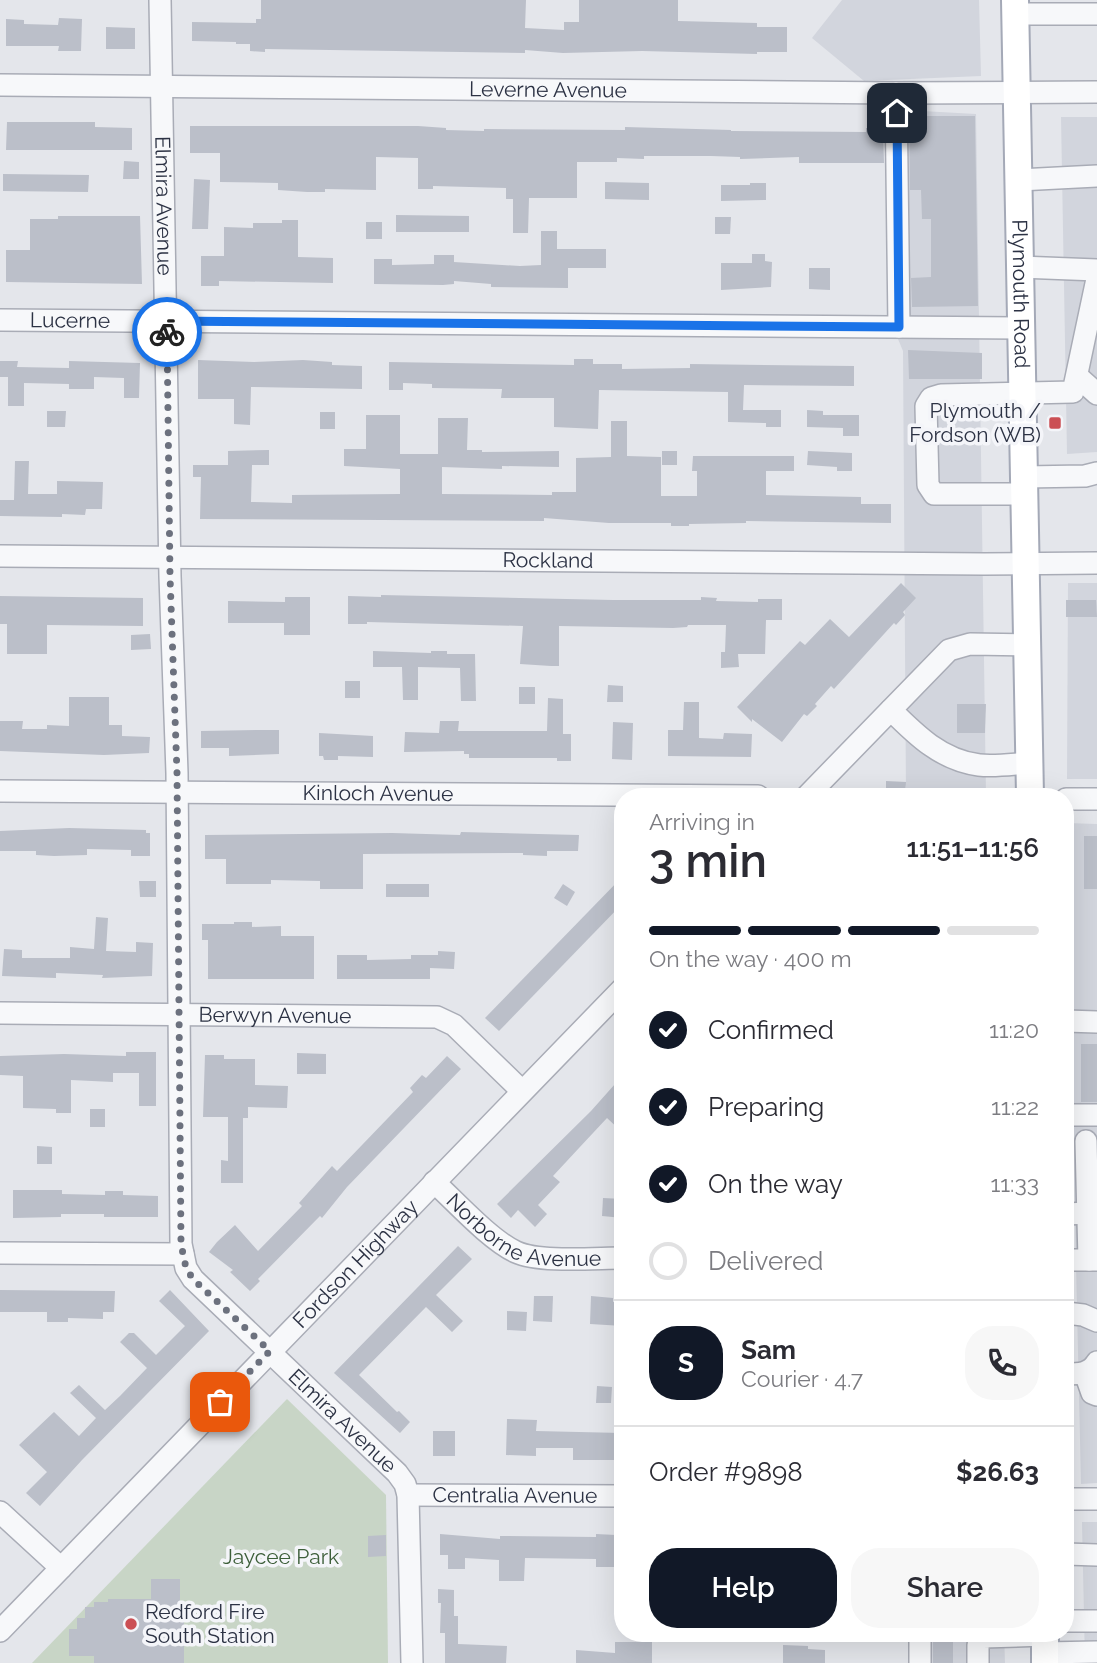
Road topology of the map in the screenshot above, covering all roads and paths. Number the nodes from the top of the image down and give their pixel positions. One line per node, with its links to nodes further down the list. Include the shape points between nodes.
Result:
1 (160, 0): 5 (street, Elmira Avenue)
2 (1012, 4): 3 (street); 6 (main road, Plymouth Road)
3 (1097, 14)
4 (0, 85): 5 (street, Leverne Avenue)
5 (162, 85): 8 (street, Leverne Avenue); 16 (street, Elmira Avenue)
6 (1017, 92): 7 (street, Leverne Avenue); 8 (street, Leverne Avenue); 10 (main road, Plymouth Road)
7 (1097, 92)
8 (896, 93): 17 (street)
9 (1097, 176): 10 (street)
10 (1018, 180): 11 (main road, Plymouth Road)
11 (1020, 267): 12 (street); 18 (main road, Plymouth Road)
12 (1097, 270)
13 (1097, 279): 14 (street)
14 (1092, 317): 19 (street)
15 (0, 320): 16 (street, Lucerne)
16 (166, 321): 17 (street, Lucerne); 25 (street, Elmira Avenue)
17 (899, 327): 18 (street, Lucerne)
18 (1021, 328): 20 (main road, Plymouth Road)
19 (1077, 376): 20 (street, via 1073,392); 21 (street)
20 (1023, 393): 23 (main road, Plymouth Road); 23 (street, via 941,395 931,398 926,419 928,485 934,494)
21 (1097, 394)
22 (1097, 472): 23 (street)
23 (1024, 485): 26 (main road, Plymouth Road)
24 (0, 556): 25 (street, Rockland)
25 (170, 557): 26 (street, Rockland); 34 (street, Elmira Avenue)
26 (1025, 562): 27 (street, Rockland); 28 (main road, Plymouth Road)
27 (1097, 563)
28 (1026, 645): 29 (street, via 970,644 949,650); 30 (main road, Plymouth Road)
29 (891, 710): 30 (street, via 946,757 979,765); 31 (street)
30 (1029, 763): 32 (main road, Plymouth Road)
31 (815, 788)
32 (1030, 788)
33 (0, 790): 34 (street, Kinloch Avenue)
34 (177, 792): 35 (street, Kinloch Avenue); 40 (street, Elmira Avenue)
35 (614, 795)
36 (1074, 799): 37 (street)
37 (1097, 799)
38 (614, 997): 43 (street, Fordson Highway)
39 (0, 1013): 40 (street, Berwyn Avenue)
40 (178, 1014): 43 (street, Berwyn Avenue, via 437,1017 454,1025); 51 (street, Elmira Avenue)
41 (1074, 1021): 42 (street)
42 (1097, 1022)
43 (522, 1091): 47 (street, Fordson Highway)
44 (1074, 1115): 45 (street)
45 (1097, 1115)
46 (1080, 1153): 48 (street)
47 (434, 1182): 52 (street, Norborne Avenue, via 516,1252 534,1257); 57 (street, Fordson Highway)
48 (1088, 1213): 49 (street); 54 (street)
49 (1074, 1214)
50 (0, 1253): 51 (street)
51 (183, 1254): 57 (street, Elmira Avenue, via 193,1279)
52 (614, 1258)
53 (1074, 1260): 54 (street)
54 (1093, 1260)
55 (1074, 1313): 56 (street)
56 (1097, 1321)
57 (270, 1351): 60 (street, Elmira Avenue, via 397,1473); 67 (street, Fordson Highway)
58 (1082, 1370): 59 (street)
59 (1097, 1395)
60 (408, 1494): 61 (street, Centralia Avenue); 75 (street, Elmira Avenue)
61 (614, 1496)
62 (1074, 1499): 63 (street)
63 (1097, 1499)
64 (0, 1512): 67 (street)
65 (1074, 1554): 66 (street)
66 (1097, 1555)
67 (61, 1568): 69 (street, Fordson Highway)
68 (1097, 1621): 70 (street)
69 (0, 1631)
70 (1074, 1631)
71 (919, 1642): 76 (street)
72 (980, 1642): 77 (street)
73 (1053, 1642): 74 (street)
74 (1097, 1652)
75 (412, 1663)
76 (920, 1663)
77 (978, 1663)

